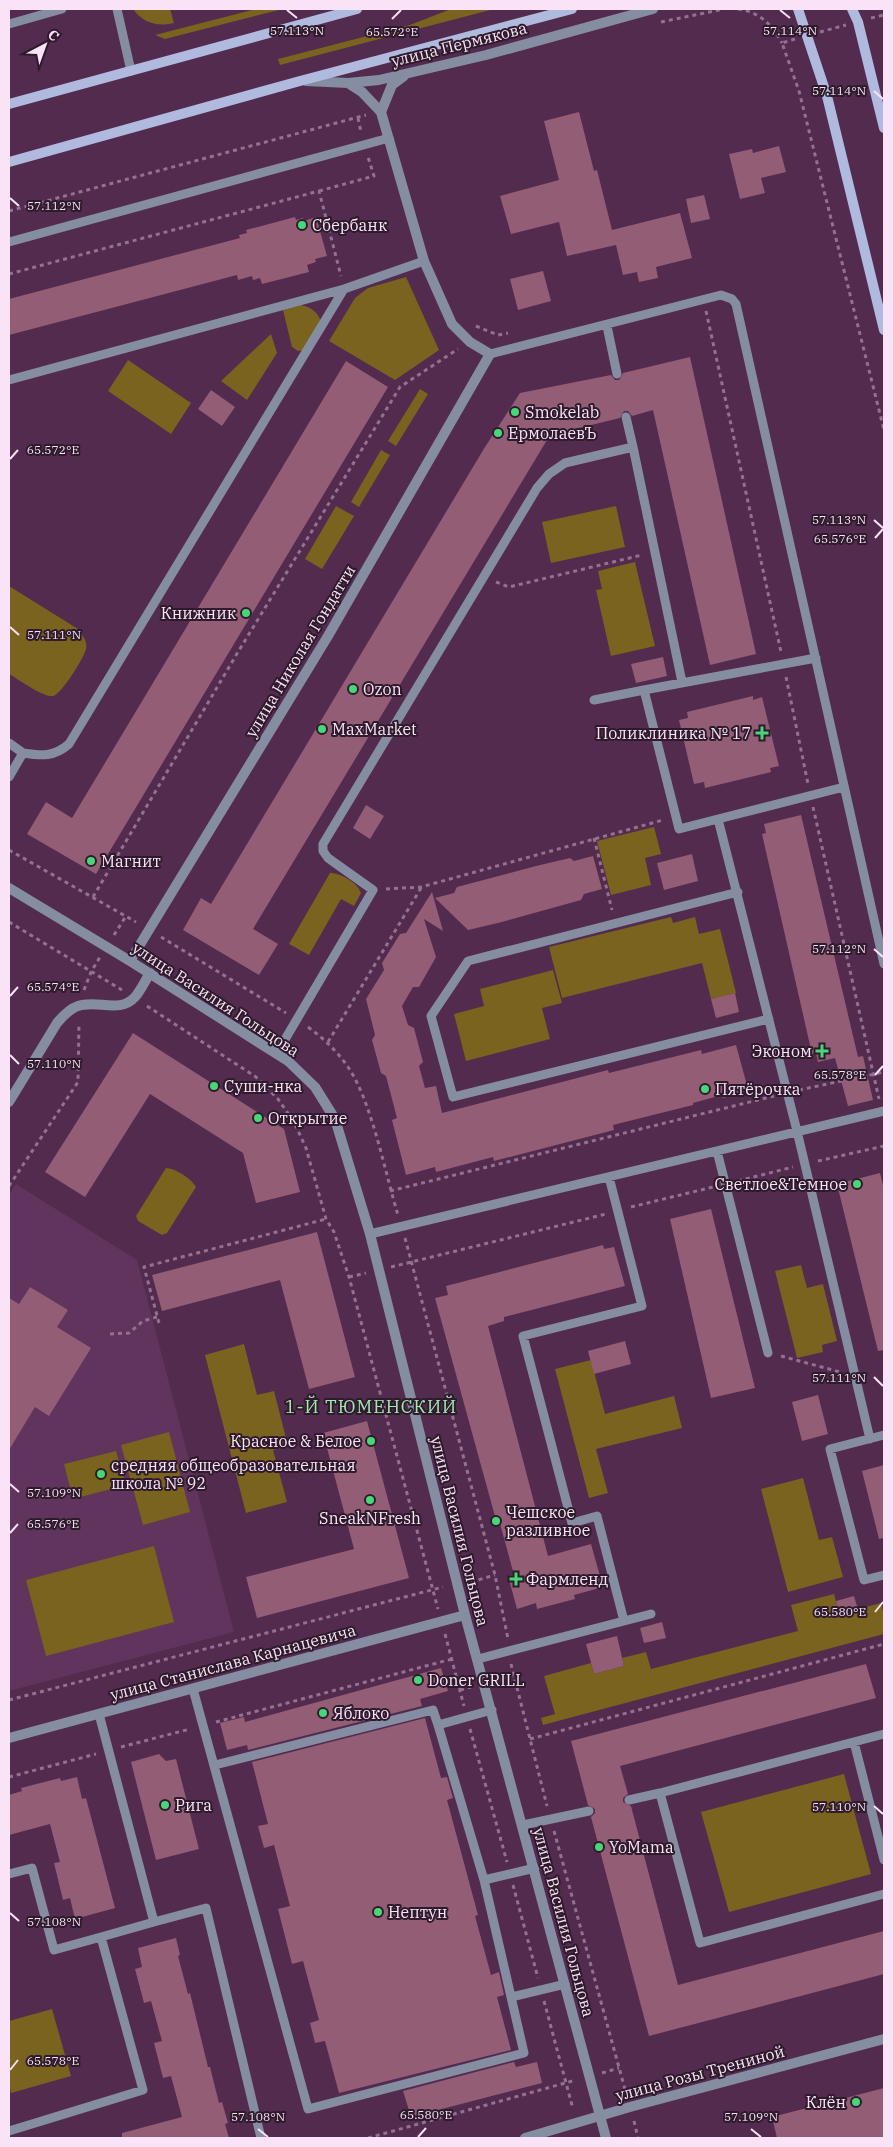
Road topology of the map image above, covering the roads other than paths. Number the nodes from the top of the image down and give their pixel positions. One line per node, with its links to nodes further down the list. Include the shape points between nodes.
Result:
1 (62, 9): 9 (lane)
2 (117, 9): 10 (lane)
3 (357, 9): 10 (main road)
4 (572, 9): 12 (main road, улица Пермякова)
5 (653, 9): 11 (street, улица Пермякова)
6 (793, 9): 8 (street)
7 (852, 9): 16 (main road)
8 (800, 13): 23 (main road, via 827,96)
9 (9, 24)
10 (130, 71): 14 (main road)
11 (407, 73): 13 (street, улица Пермякова); 15 (street, via 392,85)
12 (300, 81): 13 (street, улица Пермякова); 18 (main road, улица Пермякова)
13 (348, 83): 15 (street)
14 (9, 104)
15 (381, 112): 17 (street)
16 (884, 128)
17 (389, 138): 19 (lane); 20 (street)
18 (9, 162)
19 (9, 242)
20 (424, 261): 21 (lane); 24 (street, via 452,324 470,342)
21 (344, 289): 26 (lane); 34 (lane, via 69,744 58,753 44,756)
22 (607, 326): 24 (lane); 25 (lane); 29 (lane, via 721,295 736,304)
23 (884, 330)
24 (490, 354): 40 (street, улица Николая Гондатти, via 328,636)
25 (617, 374)
26 (9, 380)
27 (626, 417): 28 (lane)
28 (633, 448): 30 (lane); 44 (lane, via 565,463 537,488 323,844 328,858 373,890)
29 (816, 658): 30 (lane); 36 (lane)
30 (682, 682): 31 (lane)
31 (644, 690): 32 (lane); 37 (lane, via 679,829)
32 (594, 700)
33 (9, 743): 34 (lane)
34 (23, 753): 35 (lane)
35 (9, 777)
36 (844, 787): 37 (lane); 41 (lane)
37 (718, 819): 39 (lane)
38 (9, 888): 40 (street, улица Василия Гольцова)
39 (738, 892): 43 (lane); 43 (lane, via 468,961 431,1016 454,1098)
40 (130, 960): 42 (street, улица Василия Гольцова)
41 (884, 964)
42 (150, 973): 44 (street, улица Василия Гольцова); 45 (street, via 135,998 116,1006 79,1005 65,1014)
43 (769, 1019): 47 (lane)
44 (277, 1053): 50 (street, улица Василия Гольцова, via 315,1087 335,1119)
45 (9, 1102)
46 (884, 1111): 47 (lane)
47 (797, 1131): 48 (lane); 53 (lane)
48 (717, 1151): 49 (lane); 51 (lane)
49 (609, 1177): 50 (lane); 57 (lane, via 642,1306 523,1336 572,1523 597,1516)
50 (370, 1234): 56 (street, улица Василия Гольцова)
51 (768, 1353)
52 (884, 1435): 53 (lane)
53 (870, 1439): 54 (lane, via 830,1449 864,1580)
54 (884, 1575)
55 (651, 1614): 57 (lane)
56 (465, 1615): 58 (street, улица Василия Гольцова); 59 (street, улица Станислава Карнацевича)
57 (624, 1621): 58 (lane)
58 (478, 1659): 60 (street, улица Василия Гольцова)
59 (193, 1689): 61 (street, улица Станислава Карнацевича); 66 (lane)
60 (492, 1710): 62 (lane); 70 (street, улица Василия Гольцова)
61 (99, 1714): 64 (street, улица Станислава Карнацевича); 76 (lane)
62 (438, 1725): 66 (lane, via 433,1710); 74 (lane)
63 (884, 1734): 65 (lane)
64 (9, 1738)
65 (854, 1742): 67 (lane); 71 (lane)
66 (215, 1765): 79 (lane, via 308,2109 524,2053)
67 (660, 1793): 68 (lane); 75 (lane, via 700,1943)
68 (629, 1800)
69 (589, 1810): 70 (lane)
70 (523, 1825): 72 (street, улица Василия Гольцова)
71 (884, 1860)
72 (535, 1868): 74 (lane); 78 (street, улица Василия Гольцова)
73 (9, 1874): 77 (lane, via 32,1868 54,1950)
74 (484, 1880): 79 (lane)
75 (884, 1894)
76 (154, 1922): 77 (lane); 83 (lane, via 206,1908)
77 (101, 1937): 82 (lane, via 143,2090)
78 (565, 1984): 79 (lane); 81 (street, улица Василия Гольцова)
79 (511, 1997)
80 (884, 2039): 81 (street, улица Розы Трениной)
81 (599, 2115): 84 (street, улица Розы Трениной); 85 (street, улица Василия Гольцова)
82 (9, 2131)
83 (261, 2138)
84 (525, 2138)
85 (606, 2138)

